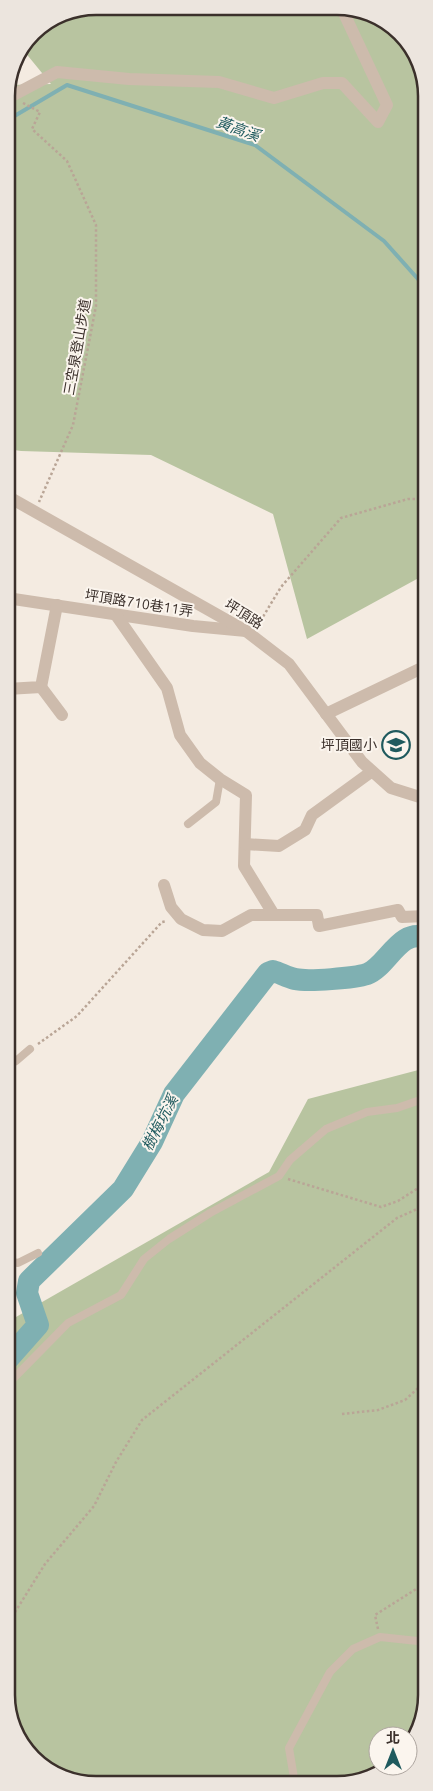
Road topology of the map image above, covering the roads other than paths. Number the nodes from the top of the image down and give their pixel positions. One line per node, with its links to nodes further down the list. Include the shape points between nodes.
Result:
1 (345, 16): 2 (street, via 387,105 378,122 342,83 323,83 274,98 219,82 129,79 56,72)
2 (15, 94)
3 (15, 503): 6 (street, 坪頂路)
4 (15, 599): 5 (street, 坪頂路710巷11弄)
5 (57, 605): 7 (street, 坪頂路710巷11弄); 11 (street)
6 (210, 610): 8 (street); 9 (street, 坪頂路)
7 (116, 615): 8 (street, 坪頂路710巷11弄); 16 (street, via 167,688 180,735 200,763)
8 (193, 626): 9 (street, 坪頂路710巷11弄)
9 (248, 633): 13 (street, 坪頂路, via 289,664)
10 (418, 670): 13 (street)
11 (41, 687): 12 (street); 14 (street)
12 (15, 689)
13 (326, 714): 15 (street, 坪頂路)
14 (62, 715)
15 (371, 772): 17 (street, 坪頂路, via 391,788); 19 (street, via 312,815 305,830 280,846)
16 (220, 779): 18 (lane, via 216,802); 19 (street, via 246,795)
17 (418, 796)
18 (188, 824)
19 (245, 844): 21 (street, via 244,866)
20 (164, 885): 21 (street, via 171,907 181,919 203,930 222,931 251,915)
21 (274, 914): 22 (street, via 317,915 318,926 398,910 402,917)
22 (418, 916)
23 (30, 1049): 24 (lane)
24 (15, 1062)
25 (418, 1101): 28 (lane, via 397,1108 367,1112 326,1129 290,1160 279,1176 169,1239 144,1259 121,1295 68,1323)
26 (38, 1253): 27 (lane)
27 (15, 1262)
28 (15, 1377)
29 (418, 1641): 30 (lane, via 380,1638 353,1649 330,1672 289,1748)
30 (294, 1776)

